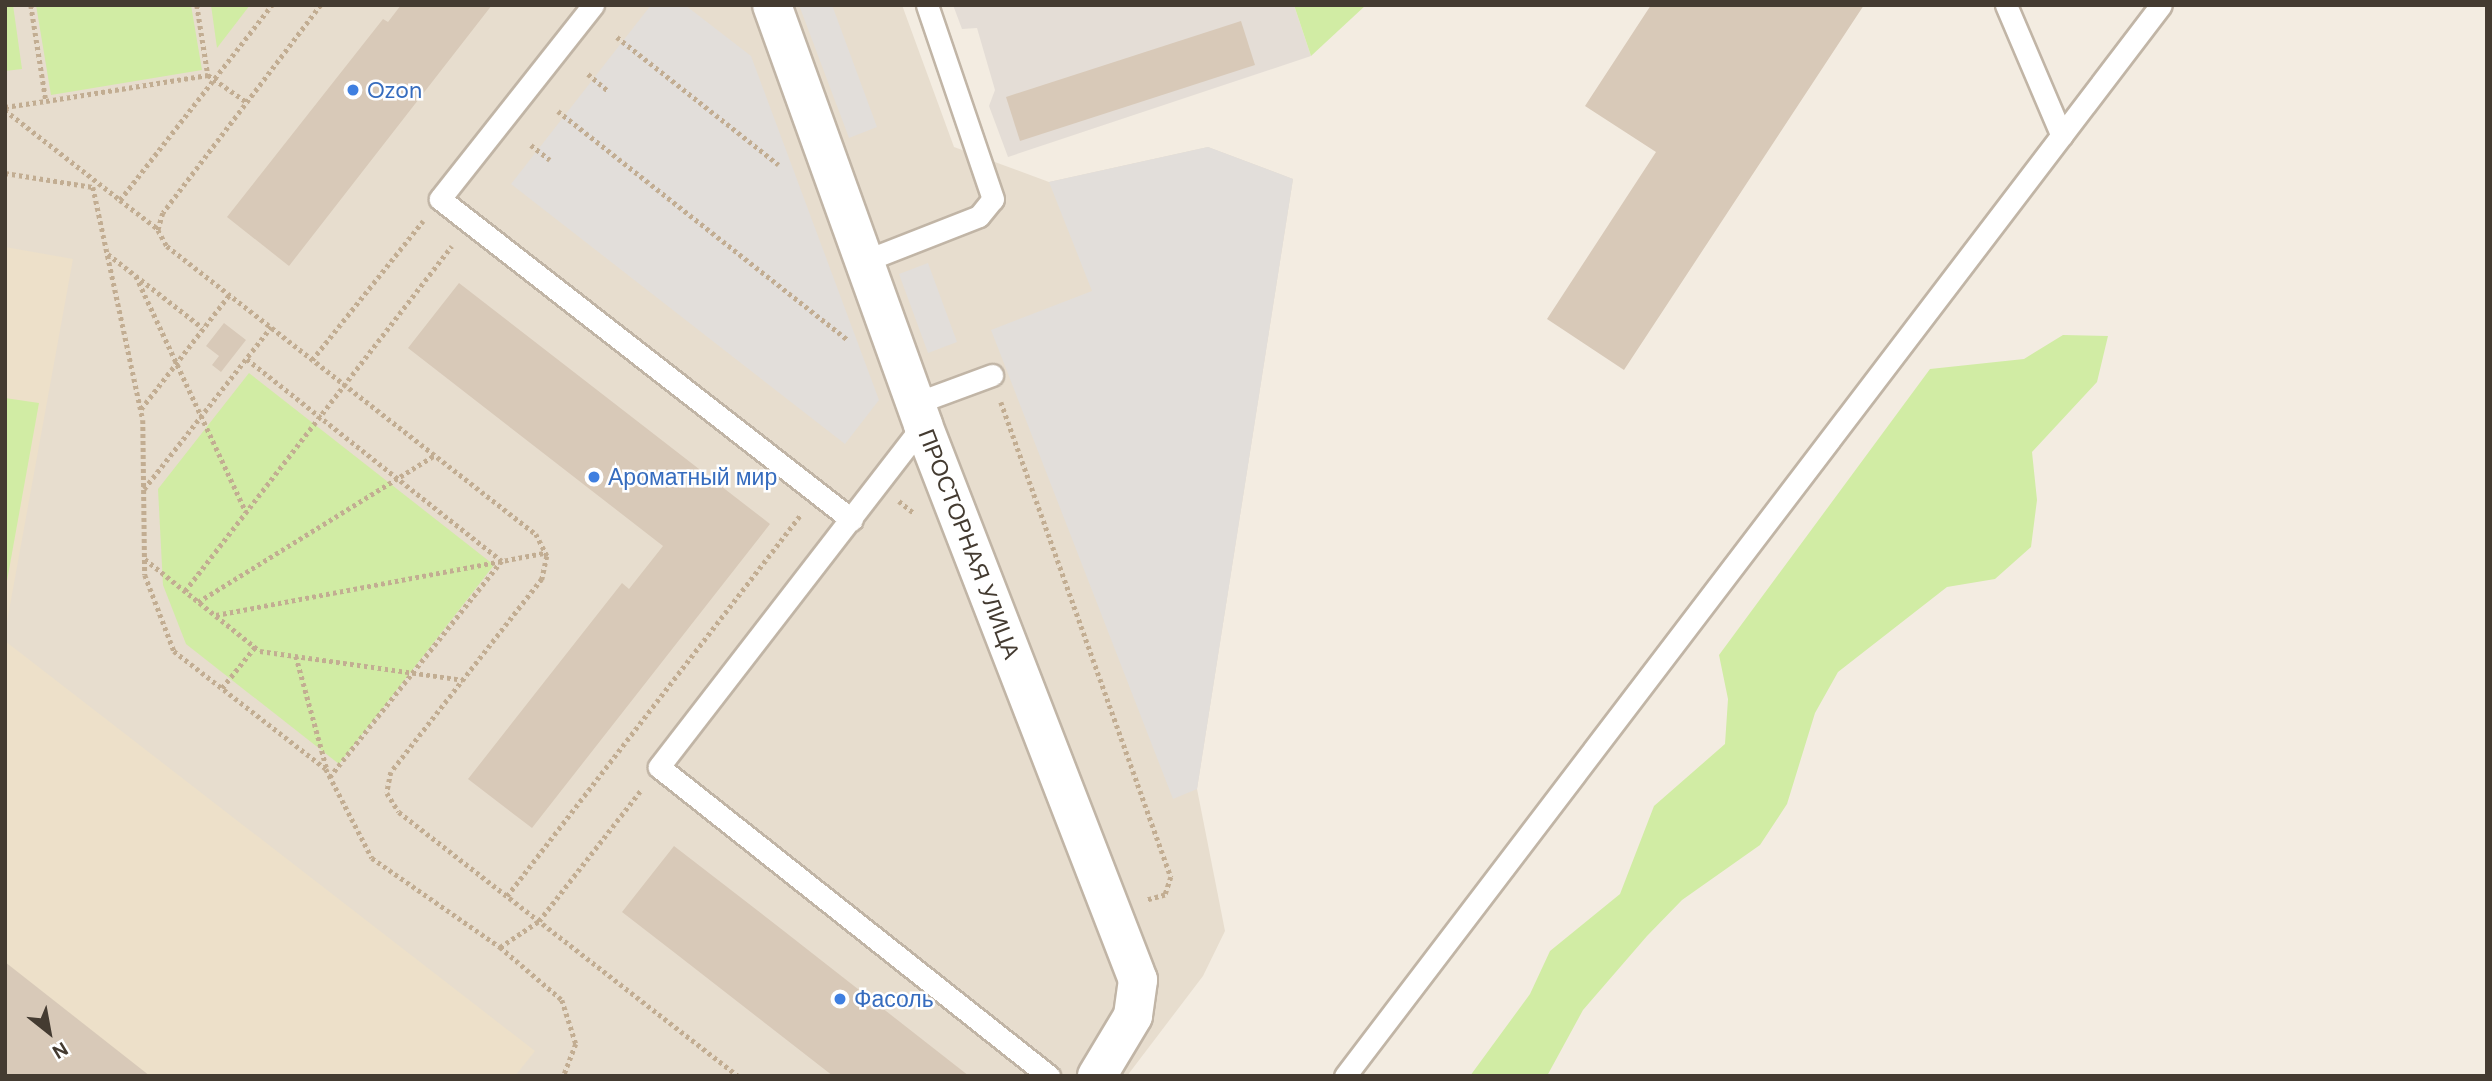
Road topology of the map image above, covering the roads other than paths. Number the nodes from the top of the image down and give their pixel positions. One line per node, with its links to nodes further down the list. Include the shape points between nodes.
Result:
1 (593, 5): 10 (lane, via 440,199)
2 (772, 5): 7 (street, ПРОСТОРНАЯ УЛИЦА)
3 (927, 5): 7 (lane, via 993,199 979,216)
4 (2006, 5): 6 (lane)
5 (2161, 5): 6 (lane)
6 (2062, 136): 13 (lane)
7 (867, 260): 9 (street, ПРОСТОРНАЯ УЛИЦА)
8 (992, 375): 9 (lane)
9 (921, 413): 10 (lane, via 879,485); 12 (street, ПРОСТОРНАЯ УЛИЦА, via 1138,980 1132,1016)
10 (852, 520): 11 (lane, via 659,767)
11 (1049, 1076)
12 (1097, 1076)
13 (1345, 1076)

